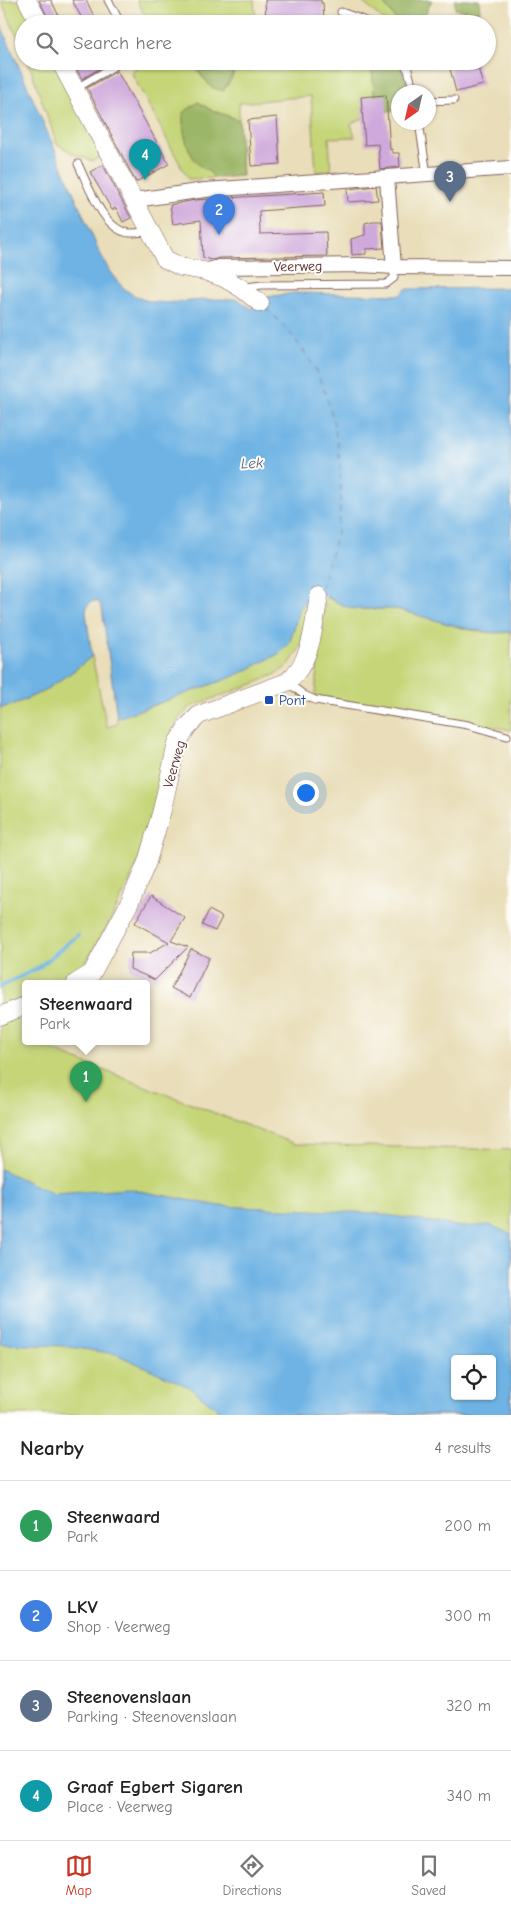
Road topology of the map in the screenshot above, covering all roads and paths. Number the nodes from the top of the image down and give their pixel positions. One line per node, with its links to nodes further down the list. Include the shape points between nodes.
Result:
1 (27, 0): 4 (street)
2 (108, 0): 5 (lane)
3 (341, 12): 6 (lane)
4 (35, 15)
5 (116, 15)
6 (350, 15)
7 (65, 70): 11 (street, Veerweg)
8 (108, 70): 11 (lane)
9 (408, 70): 10 (lane)
10 (412, 85)
11 (75, 89): 19 (street, Veerweg)
12 (454, 100): 13 (lane)
13 (436, 101)
14 (420, 130): 17 (lane)
15 (78, 164): 20 (lane, via 112,225 128,233)
16 (511, 168): 17 (street)
17 (427, 175): 18 (street)
18 (388, 178): 19 (street, via 205,190); 21 (street)
19 (135, 200): 20 (street, Veerweg)
20 (152, 232): 23 (street, Veerweg, via 165,259 181,267)
21 (394, 267): 22 (street, Veerweg); 23 (street, Veerweg, via 219,267); 24 (lane, via 394,278 386,284)
22 (511, 268)
23 (204, 271): 24 (street, Veerweg)
24 (241, 288): 25 (street, Veerweg)
25 (260, 303)
26 (319, 596): 27 (street, via 307,655 296,675)
27 (287, 682): 28 (lane, via 315,700 460,723); 29 (street, Veerweg, via 199,715 182,734 147,862 130,902 92,972)
28 (507, 736)
29 (80, 980)
30 (22, 1007): 31 (street)
31 (0, 1016)

